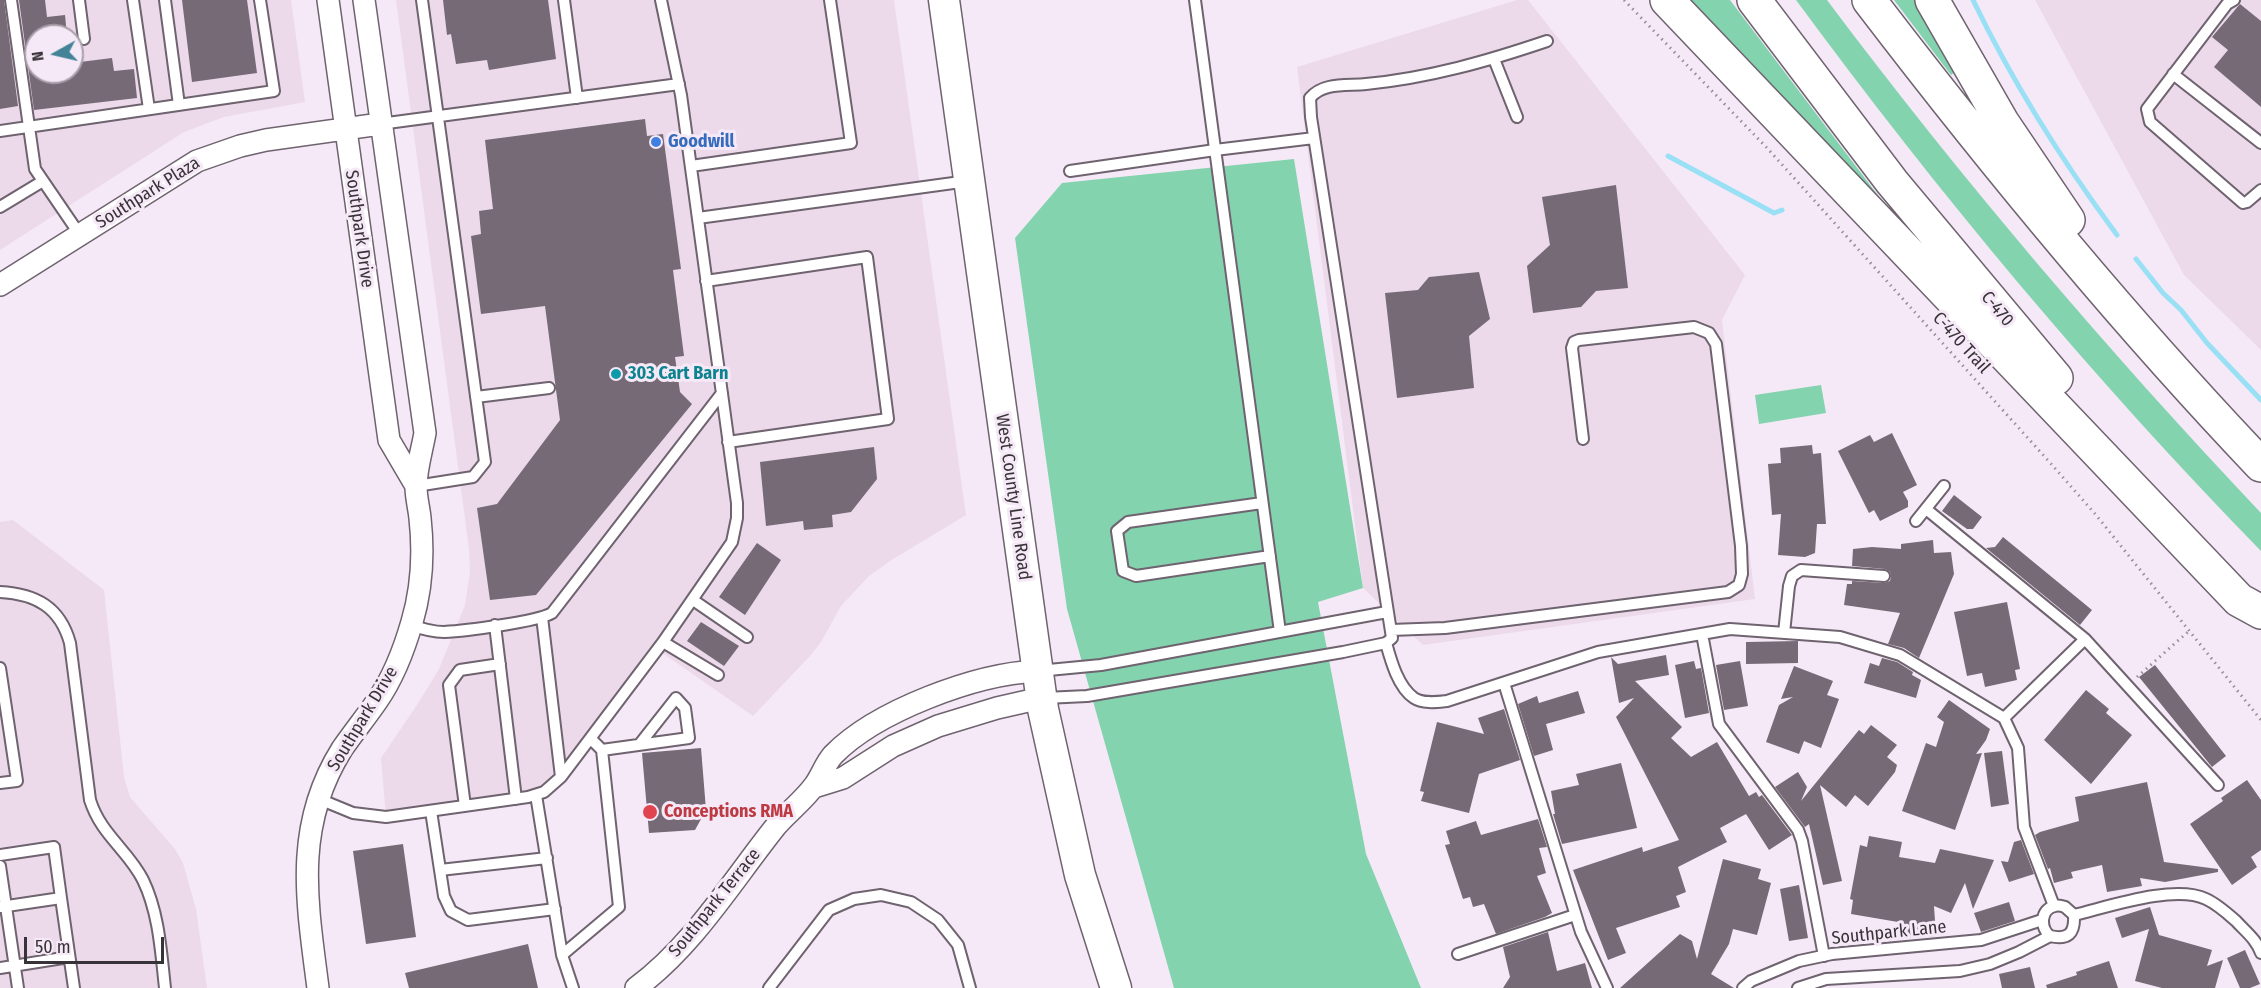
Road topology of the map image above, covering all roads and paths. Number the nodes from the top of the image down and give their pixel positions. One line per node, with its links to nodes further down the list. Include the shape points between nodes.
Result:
1 (11, 0): 31 (lane)
2 (79, 0): 20 (lane)
3 (133, 0): 27 (lane)
4 (165, 0): 26 (lane)
5 (261, 0): 26 (lane, via 274,91)
6 (328, 0): 32 (street, Southpark Drive)
7 (364, 0): 30 (street, Southpark Drive)
8 (422, 0): 28 (lane)
9 (564, 0): 25 (lane)
10 (661, 0): 24 (lane)
11 (831, 0): 37 (lane, via 850,143)
12 (944, 0): 40 (main road, West County Line Road)
13 (1195, 0): 36 (lane)
14 (1624, 0): 70 (path, C-470 Trail, via 1768,149 2053,465)
15 (1667, 0): 65 (highway, via 2239,600)
16 (1754, 0): 62 (highway, C-470, via 1859,140 1972,280 2095,422)
17 (1869, 0): 47 (highway, via 2019,191)
18 (1932, 0): 47 (highway, via 2018,147 2098,262 2158,336)
19 (2234, 0): 23 (lane)
20 (82, 24)
21 (1547, 41): 22 (lane)
22 (1494, 59): 29 (lane); 34 (lane, via 1406,80 1322,88 1310,98)
23 (2173, 74): 35 (lane); 41 (lane, via 2147,109 2150,122 2243,202)
24 (679, 84): 25 (lane); 37 (lane)
25 (577, 98): 28 (lane)
26 (179, 105): 27 (lane)
27 (149, 109): 31 (lane)
28 (438, 117): 30 (lane); 50 (lane)
29 (1517, 117)
30 (380, 124): 32 (street, Southpark Plaza); 54 (street, Southpark Drive, via 425,433)
31 (29, 127): 33 (lane); 39 (lane, via 35,169)
32 (345, 129): 44 (street, Southpark Plaza, via 266,140 196,161); 54 (street, Southpark Drive, via 389,440)
33 (0, 131)
34 (1314, 138): 36 (lane); 64 (lane)
35 (2261, 143)
36 (1215, 150): 38 (lane); 56 (lane)
37 (691, 166): 43 (lane)
38 (1070, 171)
39 (43, 181): 42 (lane); 44 (lane)
40 (968, 181): 43 (lane); 82 (main road, West County Line Road)
41 (2261, 190)
42 (1, 206)
43 (698, 218): 45 (lane)
44 (80, 235): 46 (street, Southpark Plaza)
45 (706, 281): 49 (lane); 52 (lane, via 867,256 888,419)
46 (0, 285)
47 (2170, 365): 53 (highway)
48 (549, 388): 50 (lane)
49 (722, 393): 52 (lane); 66 (lane, via 562,602)
50 (476, 397): 54 (lane, via 485,462 472,477)
51 (1583, 439): 69 (lane, via 1574,342 1694,327 1709,333 1716,344 1741,546 1739,585 1728,592 1445,628)
52 (728, 442): 63 (lane, via 737,503 735,531 732,542)
53 (2261, 465)
54 (416, 486): 67 (street, Southpark Drive, via 422,564)
55 (1944, 486): 57 (lane)
56 (1262, 503): 59 (lane); 59 (lane, via 1128,522 1117,531 1123,571 1136,576)
57 (1926, 509): 58 (lane); 75 (lane)
58 (1916, 522)
59 (1270, 556): 71 (lane)
60 (1884, 576): 72 (lane, via 1801,570 1792,576 1789,586)
61 (0, 592): 119 (lane, via 33,598 49,608 66,629 90,800 99,821 134,865 150,897)
62 (2261, 599)
63 (693, 600): 74 (lane); 76 (lane)
64 (1387, 612): 69 (lane); 71 (lane)
65 (2261, 612)
66 (542, 617): 68 (lane); 89 (lane)
67 (411, 625): 68 (lane, via 445,632); 94 (street, Southpark Drive, via 389,682 342,750)
68 (495, 625): 78 (lane)
69 (1391, 630): 77 (lane, via 1392,638)
70 (2189, 631): 83 (path); 85 (path, C-470 Trail)
71 (1280, 632): 82 (lane, via 1101,664)
72 (1784, 633): 73 (lane, via 1730,629); 84 (lane, via 1840,637 1900,656)
73 (1702, 634): 81 (lane, via 1598,652); 113 (lane, via 1719,724 1798,830)
74 (747, 637)
75 (2085, 639): 83 (lane); 84 (lane)
76 (663, 642): 80 (lane); 86 (lane)
77 (1386, 643): 81 (lane, via 1394,672 1414,698 1448,701); 82 (lane, via 1087,696)
78 (500, 664): 95 (lane); 96 (lane, via 460,670 449,685)
79 (0, 668): 90 (lane, via 16,781)
80 (718, 675)
81 (1504, 683): 106 (lane)
82 (1039, 685): 92 (street, Southpark Terrace, via 998,708 938,726 893,746 843,778); 92 (street, Southpark Terrace, via 990,678 898,712 844,745 831,757); 125 (main road, West County Line Road, via 1080,875)
83 (2127, 686): 91 (lane)
84 (2004, 718): 104 (lane, via 2018,748 2024,828)
85 (2261, 720)
86 (591, 739): 88 (lane); 89 (lane)
87 (639, 745): 87 (lane, via 689,738 686,708 676,698); 88 (lane)
88 (602, 750): 112 (lane, via 619,907)
89 (561, 777): 93 (lane)
90 (0, 783)
91 (2218, 785)
92 (814, 787): 122 (street, Southpark Terrace, via 777,825 684,944)
93 (536, 795): 95 (lane); 99 (lane)
94 (319, 799): 97 (lane, via 374,817); 120 (street, Southpark Drive, via 306,870)
95 (516, 799): 96 (lane)
96 (465, 806): 97 (lane)
97 (431, 811): 101 (lane)
98 (0, 855): 102 (lane, via 54,847)
99 (546, 858): 101 (lane); 105 (lane)
100 (0, 866): 103 (lane)
101 (440, 870): 105 (lane, via 451,912 468,920)
102 (61, 898): 103 (lane); 114 (lane)
103 (3, 906): 115 (lane)
104 (2054, 906): 107 (lane, via 2066,907); 108 (lane)
105 (555, 909): 112 (lane)
106 (1575, 915): 111 (lane); 126 (lane)
107 (2074, 915): 109 (lane, via 2075,926 2069,934 2061,938); 110 (lane, via 2161,895 2205,898 2224,910 2257,942)
108 (2042, 920): 109 (lane); 113 (lane, Southpark Lane, via 1981,940)
109 (2050, 936): 128 (lane, via 1990,964 1960,971 1826,979)
110 (2261, 953)
111 (1458, 954)
112 (562, 955): 121 (lane)
113 (1824, 956): 127 (lane, Southpark Lane, via 1799,961)
114 (69, 957): 115 (lane); 118 (lane)
115 (15, 965): 116 (lane); 117 (lane)
116 (0, 968)
117 (18, 988)
118 (74, 988)
119 (165, 988)
120 (318, 988)
121 (573, 988)
122 (636, 988)
123 (769, 988): 124 (lane, via 829,910 854,898 881,895 911,902 938,920 958,945)
124 (970, 988)
125 (1116, 988)
126 (1607, 988)
127 (1743, 988)
128 (1798, 988)

